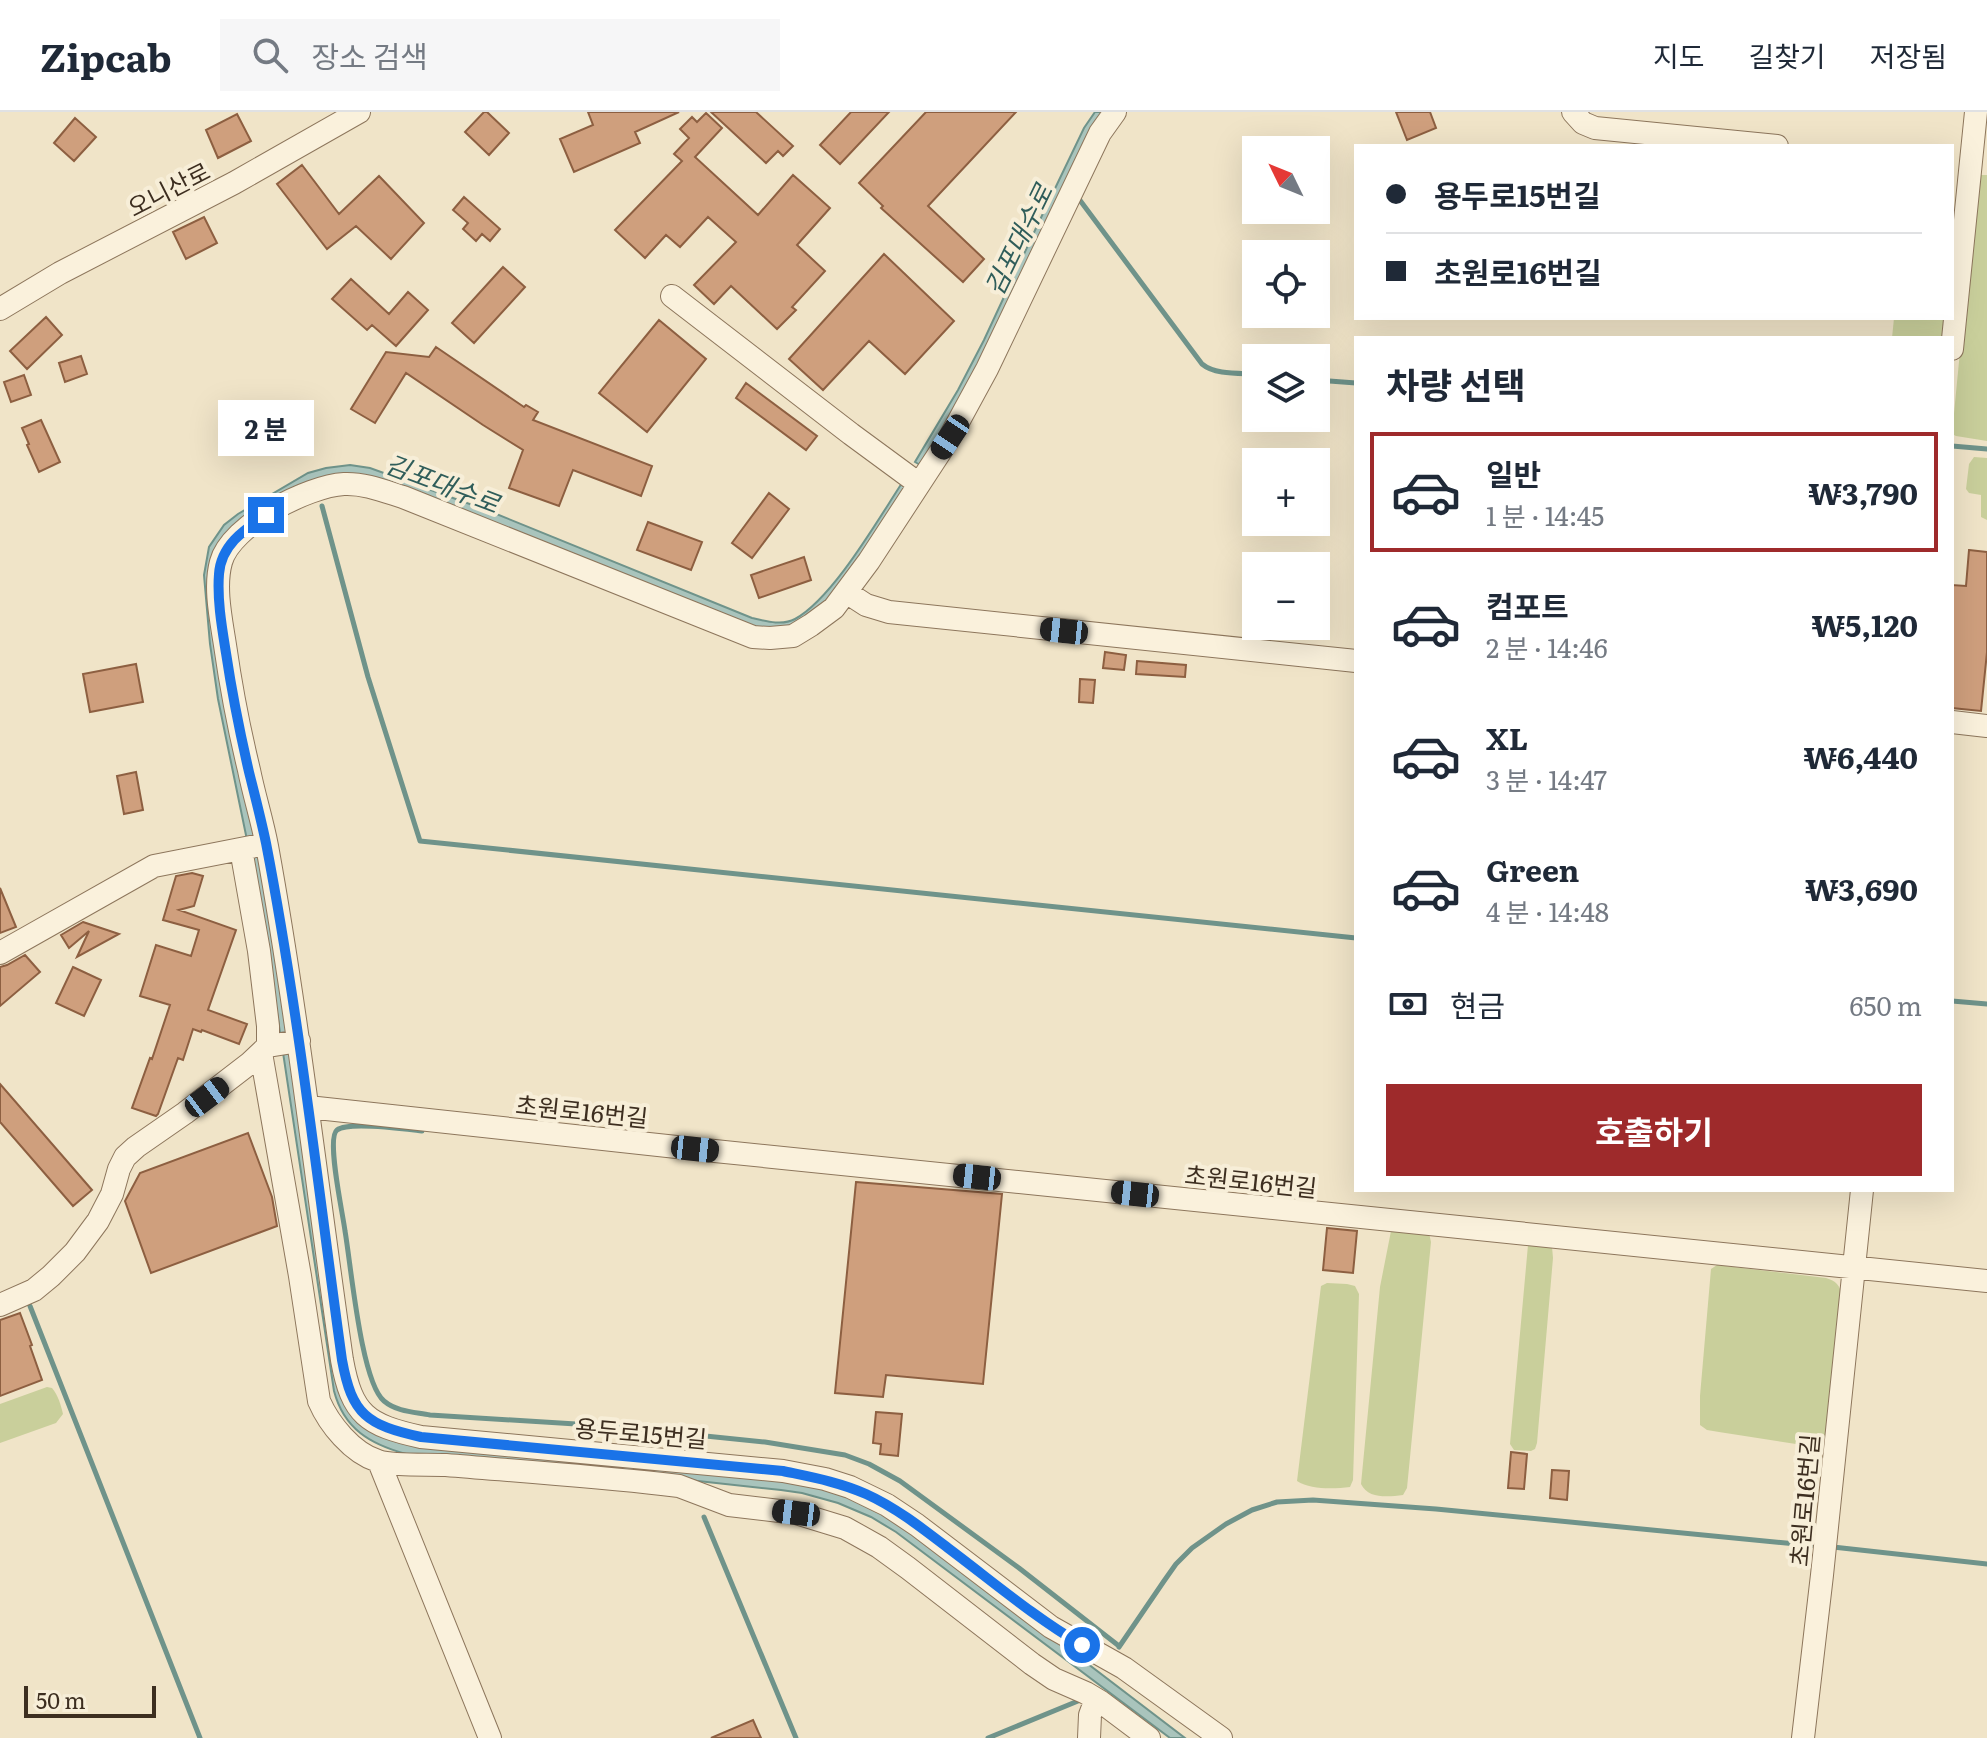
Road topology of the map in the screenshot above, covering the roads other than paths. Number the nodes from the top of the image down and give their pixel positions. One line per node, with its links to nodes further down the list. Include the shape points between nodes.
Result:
1 (359, 112): 8 (street, 오니산로)
2 (1115, 112): 10 (street, via 1100,133 987,369)
3 (1573, 112): 5 (street, via 1595,128)
4 (1976, 112): 6 (street)
5 (1757, 144)
6 (1970, 165): 9 (street)
7 (672, 296): 10 (street)
8 (0, 309)
9 (1953, 336)
10 (919, 484): 11 (street)
11 (846, 592): 12 (street, via 889,612); 15 (street, via 834,608 793,636 753,637 403,497 364,485 312,490 241,533 222,558 219,574 233,697)
12 (1354, 661)
13 (1954, 722): 14 (street)
14 (1987, 726)
15 (266, 844): 16 (street); 18 (street)
16 (241, 849): 17 (street, via 154,866); 19 (street, via 268,1026)
17 (0, 953)
18 (299, 1041): 19 (street); 20 (street, 용두로15번길)
19 (264, 1049): 24 (street, via 125,1157 98,1221 75,1252 34,1290); 25 (street, via 319,1401 338,1433)
20 (308, 1107): 22 (street, 초원로16번길); 30 (street, 용두로15번길, via 347,1386 369,1418 421,1437 783,1471 850,1487 917,1525 1051,1627 1124,1668)
21 (1862, 1192): 22 (street, 초원로16번길)
22 (1853, 1267): 23 (street); 31 (street, 초원로16번길)
23 (1987, 1281)
24 (0, 1305)
25 (379, 1462): 26 (street, via 679,1486 729,1505 825,1520 879,1547 1032,1664); 27 (street)
26 (1096, 1699): 28 (street); 29 (street)
27 (490, 1738)
28 (1089, 1738)
29 (1149, 1738)
30 (1221, 1738)
31 (1803, 1738)

